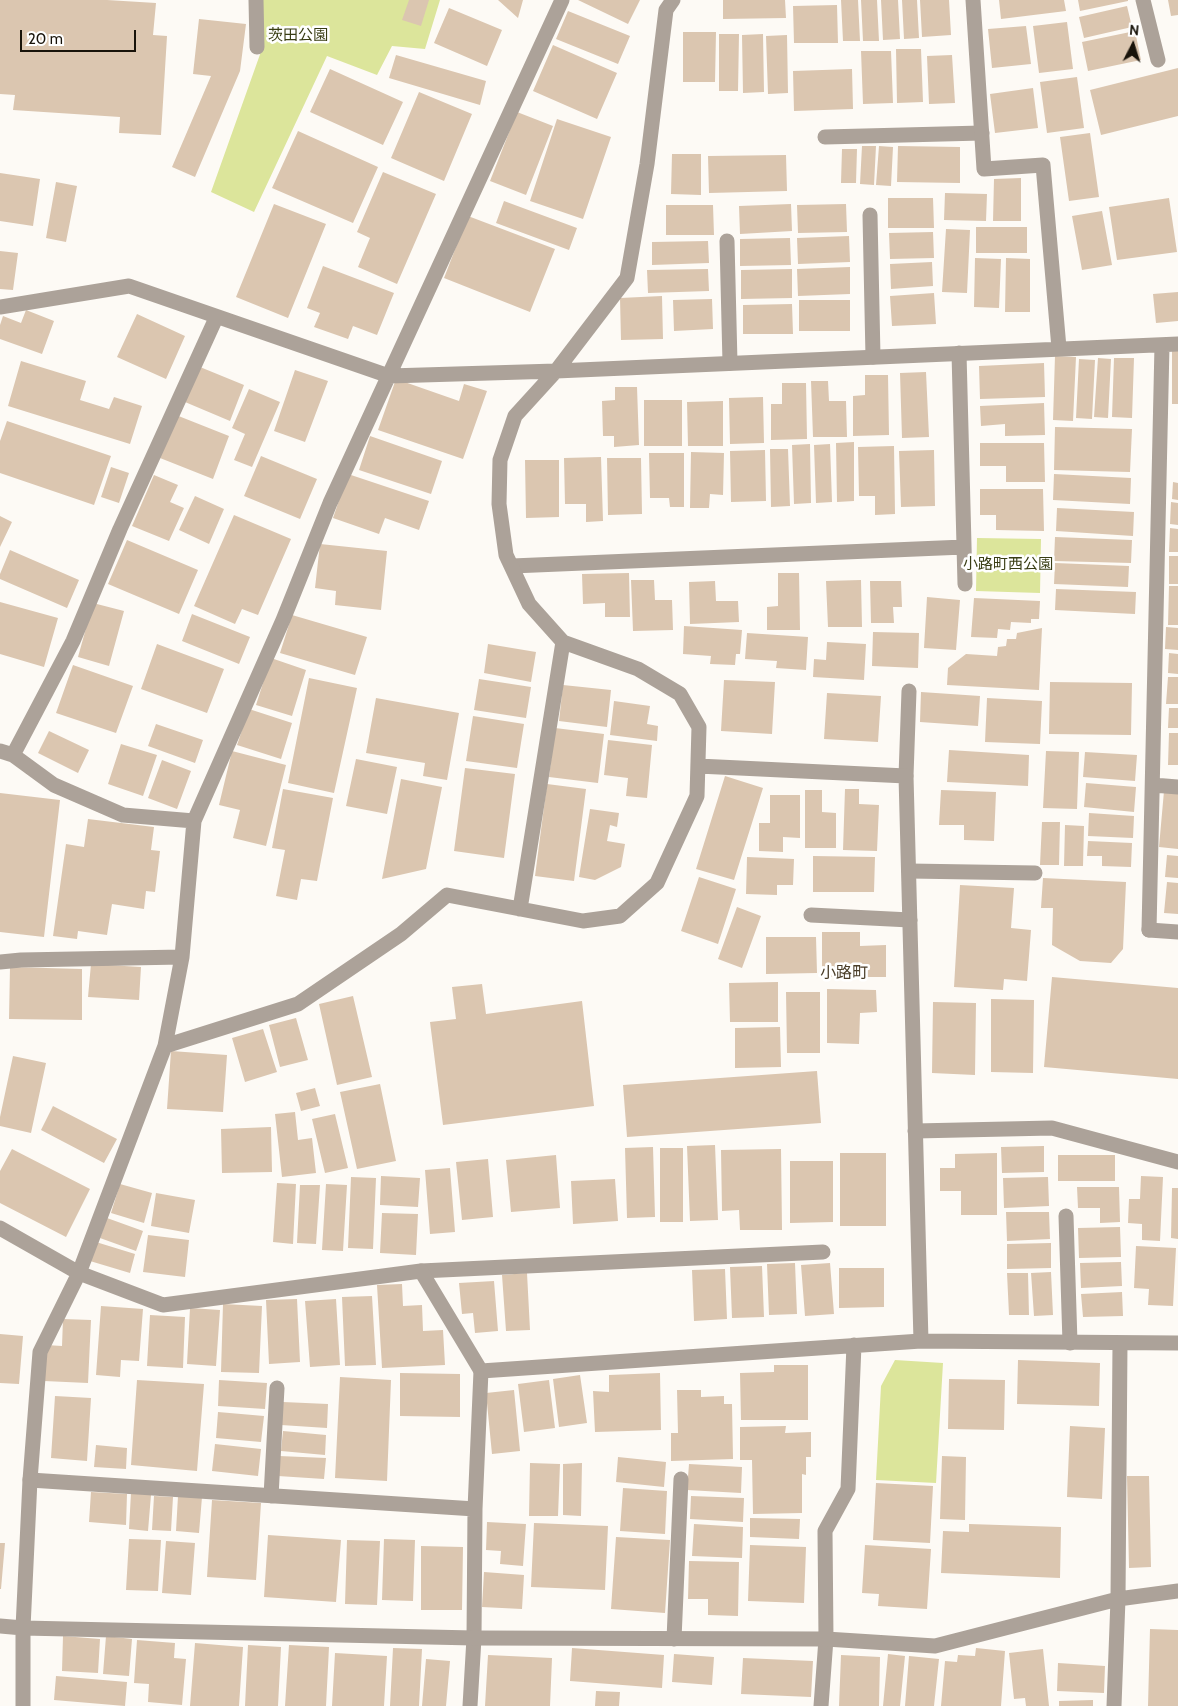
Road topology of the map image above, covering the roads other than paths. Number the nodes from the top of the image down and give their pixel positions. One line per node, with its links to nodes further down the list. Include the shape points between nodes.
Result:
1 (256, 0): 6 (street)
2 (562, 0): 21 (street)
3 (674, 0): 20 (street, via 666,10 647,164 627,278)
4 (973, 0): 8 (street)
5 (1143, 0): 7 (street)
6 (257, 47)
7 (1158, 60)
8 (982, 133): 9 (street); 16 (street, via 984,169 1043,166)
9 (825, 137)
10 (870, 215): 18 (street)
11 (726, 240): 19 (street)
12 (0, 307): 13 (street, via 129,286)
13 (216, 318): 21 (street); 27 (street, via 73,642)
14 (1178, 344): 15 (street)
15 (1162, 345): 16 (street); 30 (street)
16 (1059, 348): 17 (street)
17 (959, 353): 18 (street); 22 (street)
18 (873, 357): 19 (street)
19 (730, 363): 20 (street)
20 (556, 371): 21 (street); 23 (street, via 515,416 500,460 499,504 506,555)
21 (389, 376): 32 (street, via 330,503 283,620)
22 (964, 547): 23 (street); 24 (street)
23 (512, 566): 25 (street, via 529,604)
24 (965, 584)
25 (563, 642): 28 (street, via 638,669 680,694 699,727); 35 (street)
26 (908, 691): 29 (street)
27 (6, 753): 32 (street, via 54,785 123,814)
28 (698, 766): 29 (street); 35 (street, via 697,796 657,883 620,916 583,921)
29 (906, 776): 33 (street)
30 (1153, 785): 31 (street); 38 (street, via 1149,930)
31 (1178, 787)
32 (194, 821): 39 (street)
33 (909, 871): 34 (street); 37 (street)
34 (1035, 873)
35 (520, 909): 41 (street, via 447,895 401,934 298,1004)
36 (812, 916): 37 (street)
37 (910, 920): 42 (street)
38 (1178, 932)
39 (182, 957): 40 (street); 41 (street)
40 (0, 962)
41 (165, 1046): 48 (street)
42 (915, 1131): 43 (street, via 1052,1128); 49 (street)
43 (1178, 1162)
44 (1066, 1216): 50 (street)
45 (0, 1228): 48 (street)
46 (822, 1252): 47 (street)
47 (421, 1271): 48 (street, via 163,1305); 54 (street)
48 (79, 1273): 57 (street, via 40,1352)
49 (921, 1341): 50 (street); 53 (street)
50 (1070, 1343): 51 (street)
51 (1120, 1343): 52 (street); 61 (street)
52 (1178, 1343)
53 (854, 1345): 54 (street); 66 (street, via 848,1489 825,1531)
54 (481, 1371): 59 (street)
55 (277, 1388): 58 (street)
56 (680, 1479): 65 (street)
57 (30, 1480): 58 (street); 63 (street)
58 (271, 1496): 59 (street)
59 (475, 1509): 64 (street)
60 (1178, 1591): 61 (street)
61 (1118, 1599): 66 (street, via 935,1646); 70 (street)
62 (0, 1626): 63 (street)
63 (23, 1628): 64 (street); 67 (street)
64 (474, 1638): 65 (street); 68 (street)
65 (674, 1639): 66 (street)
66 (826, 1639): 69 (street)
67 (23, 1706)
68 (470, 1706)
69 (821, 1706)
70 (1114, 1706)

